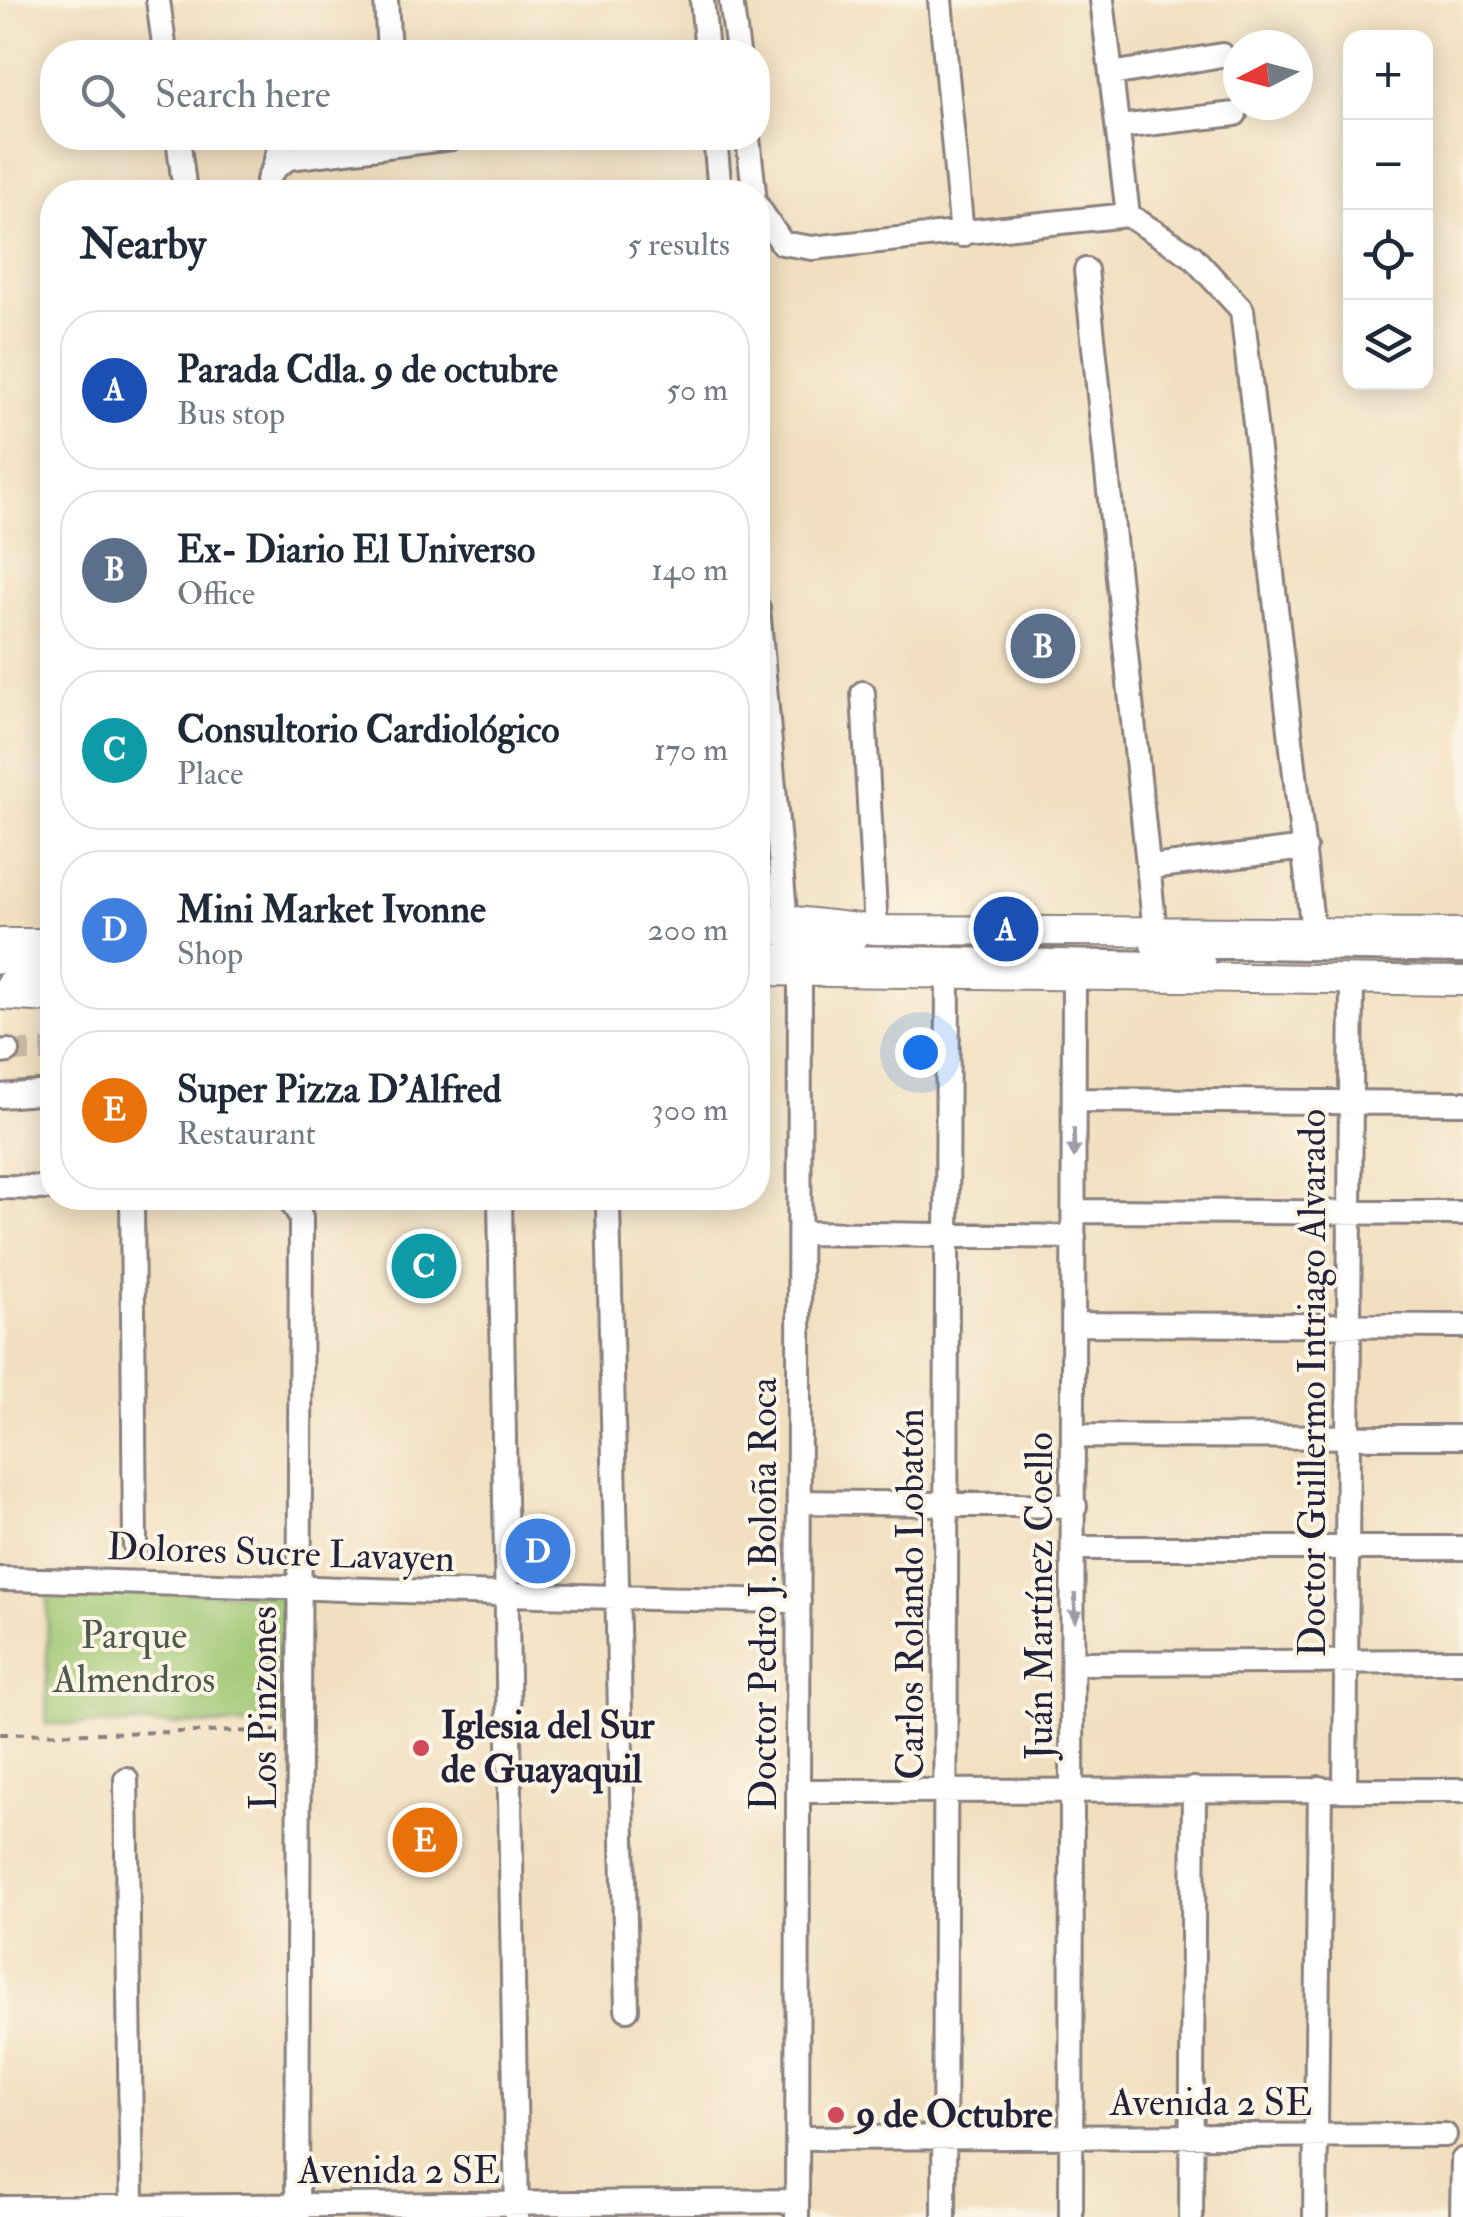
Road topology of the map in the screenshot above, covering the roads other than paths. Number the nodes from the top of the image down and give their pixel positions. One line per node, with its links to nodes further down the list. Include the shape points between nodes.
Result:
1 (158, 0): 7 (street)
2 (386, 0): 8 (street)
3 (702, 0): 9 (street)
4 (732, 0): 10 (street)
5 (940, 0): 27 (street)
6 (1102, 0): 12 (street)
7 (163, 40)
8 (388, 40)
9 (706, 40)
10 (737, 40)
11 (1222, 55): 12 (street)
12 (1112, 74): 14 (street)
13 (1223, 115): 14 (street)
14 (1118, 128): 25 (street)
15 (180, 150): 21 (street)
16 (279, 150): 20 (street)
17 (355, 150): 20 (street, via 290,158)
18 (715, 150): 23 (street)
19 (749, 150): 24 (street)
20 (274, 167): 22 (street)
21 (184, 180)
22 (267, 180)
23 (719, 180)
24 (753, 180)
25 (1128, 215): 27 (street); 31 (street, via 1192,256 1242,310)
26 (770, 224): 27 (street, via 782,242 812,248)
27 (962, 235)
28 (1086, 270): 32 (street)
29 (863, 692): 35 (street)
30 (770, 743): 34 (street)
31 (1304, 848): 32 (street); 38 (street)
32 (1151, 868): 37 (street)
33 (770, 920): 34 (main road)
34 (786, 923): 35 (main road)
35 (876, 930): 37 (main road)
36 (770, 931): 42 (street, via 828,938)
37 (1155, 932): 38 (main road)
38 (1314, 932): 39 (main road)
39 (1463, 933)
40 (0, 943): 41 (main road)
41 (40, 943)
42 (1463, 951)
43 (770, 956): 46 (street)
44 (0, 962): 45 (street)
45 (40, 962)
46 (948, 965): 47 (street); 49 (main road); 50 (main road); 72 (street, Carlos Rolando Lobatón)
47 (1463, 968)
48 (770, 971): 49 (main road)
49 (800, 971): 71 (street, Doctor Pedro J. Boloña Roca)
50 (1074, 975): 51 (main road); 59 (street, Juán Martínez Coello)
51 (1352, 979): 52 (main road); 60 (street, Doctor Guillermo Intriago Alvarado)
52 (1463, 981)
53 (0, 982): 54 (street)
54 (40, 984)
55 (0, 996): 56 (main road)
56 (40, 998)
57 (40, 1093): 58 (street)
58 (0, 1096)
59 (1074, 1100): 60 (street); 68 (street, Juán Martínez Coello, one-way to 68)
60 (1351, 1103): 61 (street); 69 (street, Doctor Guillermo Intriago Alvarado)
61 (1463, 1103)
62 (0, 1187): 63 (street)
63 (40, 1188)
64 (132, 1210): 83 (street)
65 (298, 1210): 88 (street, Los Pinzones)
66 (500, 1210): 89 (street)
67 (608, 1210): 90 (street)
68 (1074, 1211): 69 (street); 73 (street, Juán Martínez Coello)
69 (1350, 1213): 70 (street); 75 (street, Doctor Guillermo Intriago Alvarado)
70 (1463, 1213)
71 (800, 1233): 72 (street); 80 (street, Doctor Pedro J. Boloña Roca)
72 (946, 1235): 73 (street); 81 (street, Carlos Rolando Lobatón)
73 (1074, 1237): 74 (street, Juán Martínez Coello)
74 (1074, 1324): 75 (street); 77 (street, Juán Martínez Coello)
75 (1349, 1325): 76 (street); 78 (street, Doctor Guillermo Intriago Alvarado)
76 (1463, 1326)
77 (1074, 1436): 78 (street); 82 (street, Juán Martínez Coello)
78 (1348, 1438): 79 (street); 85 (street, Doctor Guillermo Intriago Alvarado)
79 (1463, 1438)
80 (799, 1502): 81 (street); 91 (street, Doctor Pedro J. Boloña Roca)
81 (946, 1505): 82 (street); 99 (street, Carlos Rolando Lobatón)
82 (1075, 1506): 84 (street, Juán Martínez Coello)
83 (136, 1545)
84 (1074, 1548): 85 (street); 94 (street, Juán Martínez Coello, one-way to 94)
85 (1347, 1548): 86 (street); 92 (street, Doctor Guillermo Intriago Alvarado)
86 (1463, 1548)
87 (0, 1579): 88 (street, Dolores Sucre Lavayen)
88 (300, 1585): 89 (street, Dolores Sucre Lavayen); 114 (street, Los Pinzones)
89 (505, 1597): 90 (street, Dolores Sucre Lavayen); 115 (street)
90 (615, 1598): 91 (street, Dolores Sucre Lavayen); 103 (street)
91 (799, 1600): 102 (street, Doctor Pedro J. Boloña Roca)
92 (1346, 1660): 93 (street); 94 (street); 97 (street, Doctor Guillermo Intriago Alvarado)
93 (1463, 1661)
94 (1075, 1663): 100 (street, Juán Martínez Coello)
95 (126, 1779): 111 (street)
96 (1320, 1788): 97 (street); 98 (street); 109 (street)
97 (1345, 1788): 101 (street)
98 (1194, 1789): 100 (street); 108 (street)
99 (945, 1790): 100 (street); 102 (street); 106 (street, Carlos Rolando Lobatón)
100 (1075, 1790): 107 (street, Juán Martínez Coello)
101 (1463, 1790)
102 (798, 1791): 105 (street, Doctor Pedro J. Boloña Roca)
103 (626, 2008)
104 (1445, 2135): 109 (street, Avenida 2 SE)
105 (797, 2138): 106 (street, Avenida 2 SE); 113 (street, Doctor Pedro J. Boloña Roca)
106 (944, 2138): 107 (street, Avenida 2 SE); 116 (street, Carlos Rolando Lobatón)
107 (1072, 2138): 108 (street, Avenida 2 SE); 117 (street, Juán Martínez Coello)
108 (1192, 2138): 109 (street, Avenida 2 SE); 118 (street)
109 (1316, 2138): 119 (street)
110 (1463, 2160): 120 (street)
111 (132, 2206): 112 (street, Avenida 2 SE); 114 (street, Avenida 2 SE)
112 (0, 2208)
113 (797, 2209): 115 (street, Avenida 2 SE)
114 (297, 2211): 115 (street, Avenida 2 SE)
115 (517, 2212)
116 (944, 2217)
117 (1071, 2217)
118 (1191, 2217)
119 (1314, 2217)
120 (1462, 2217)

